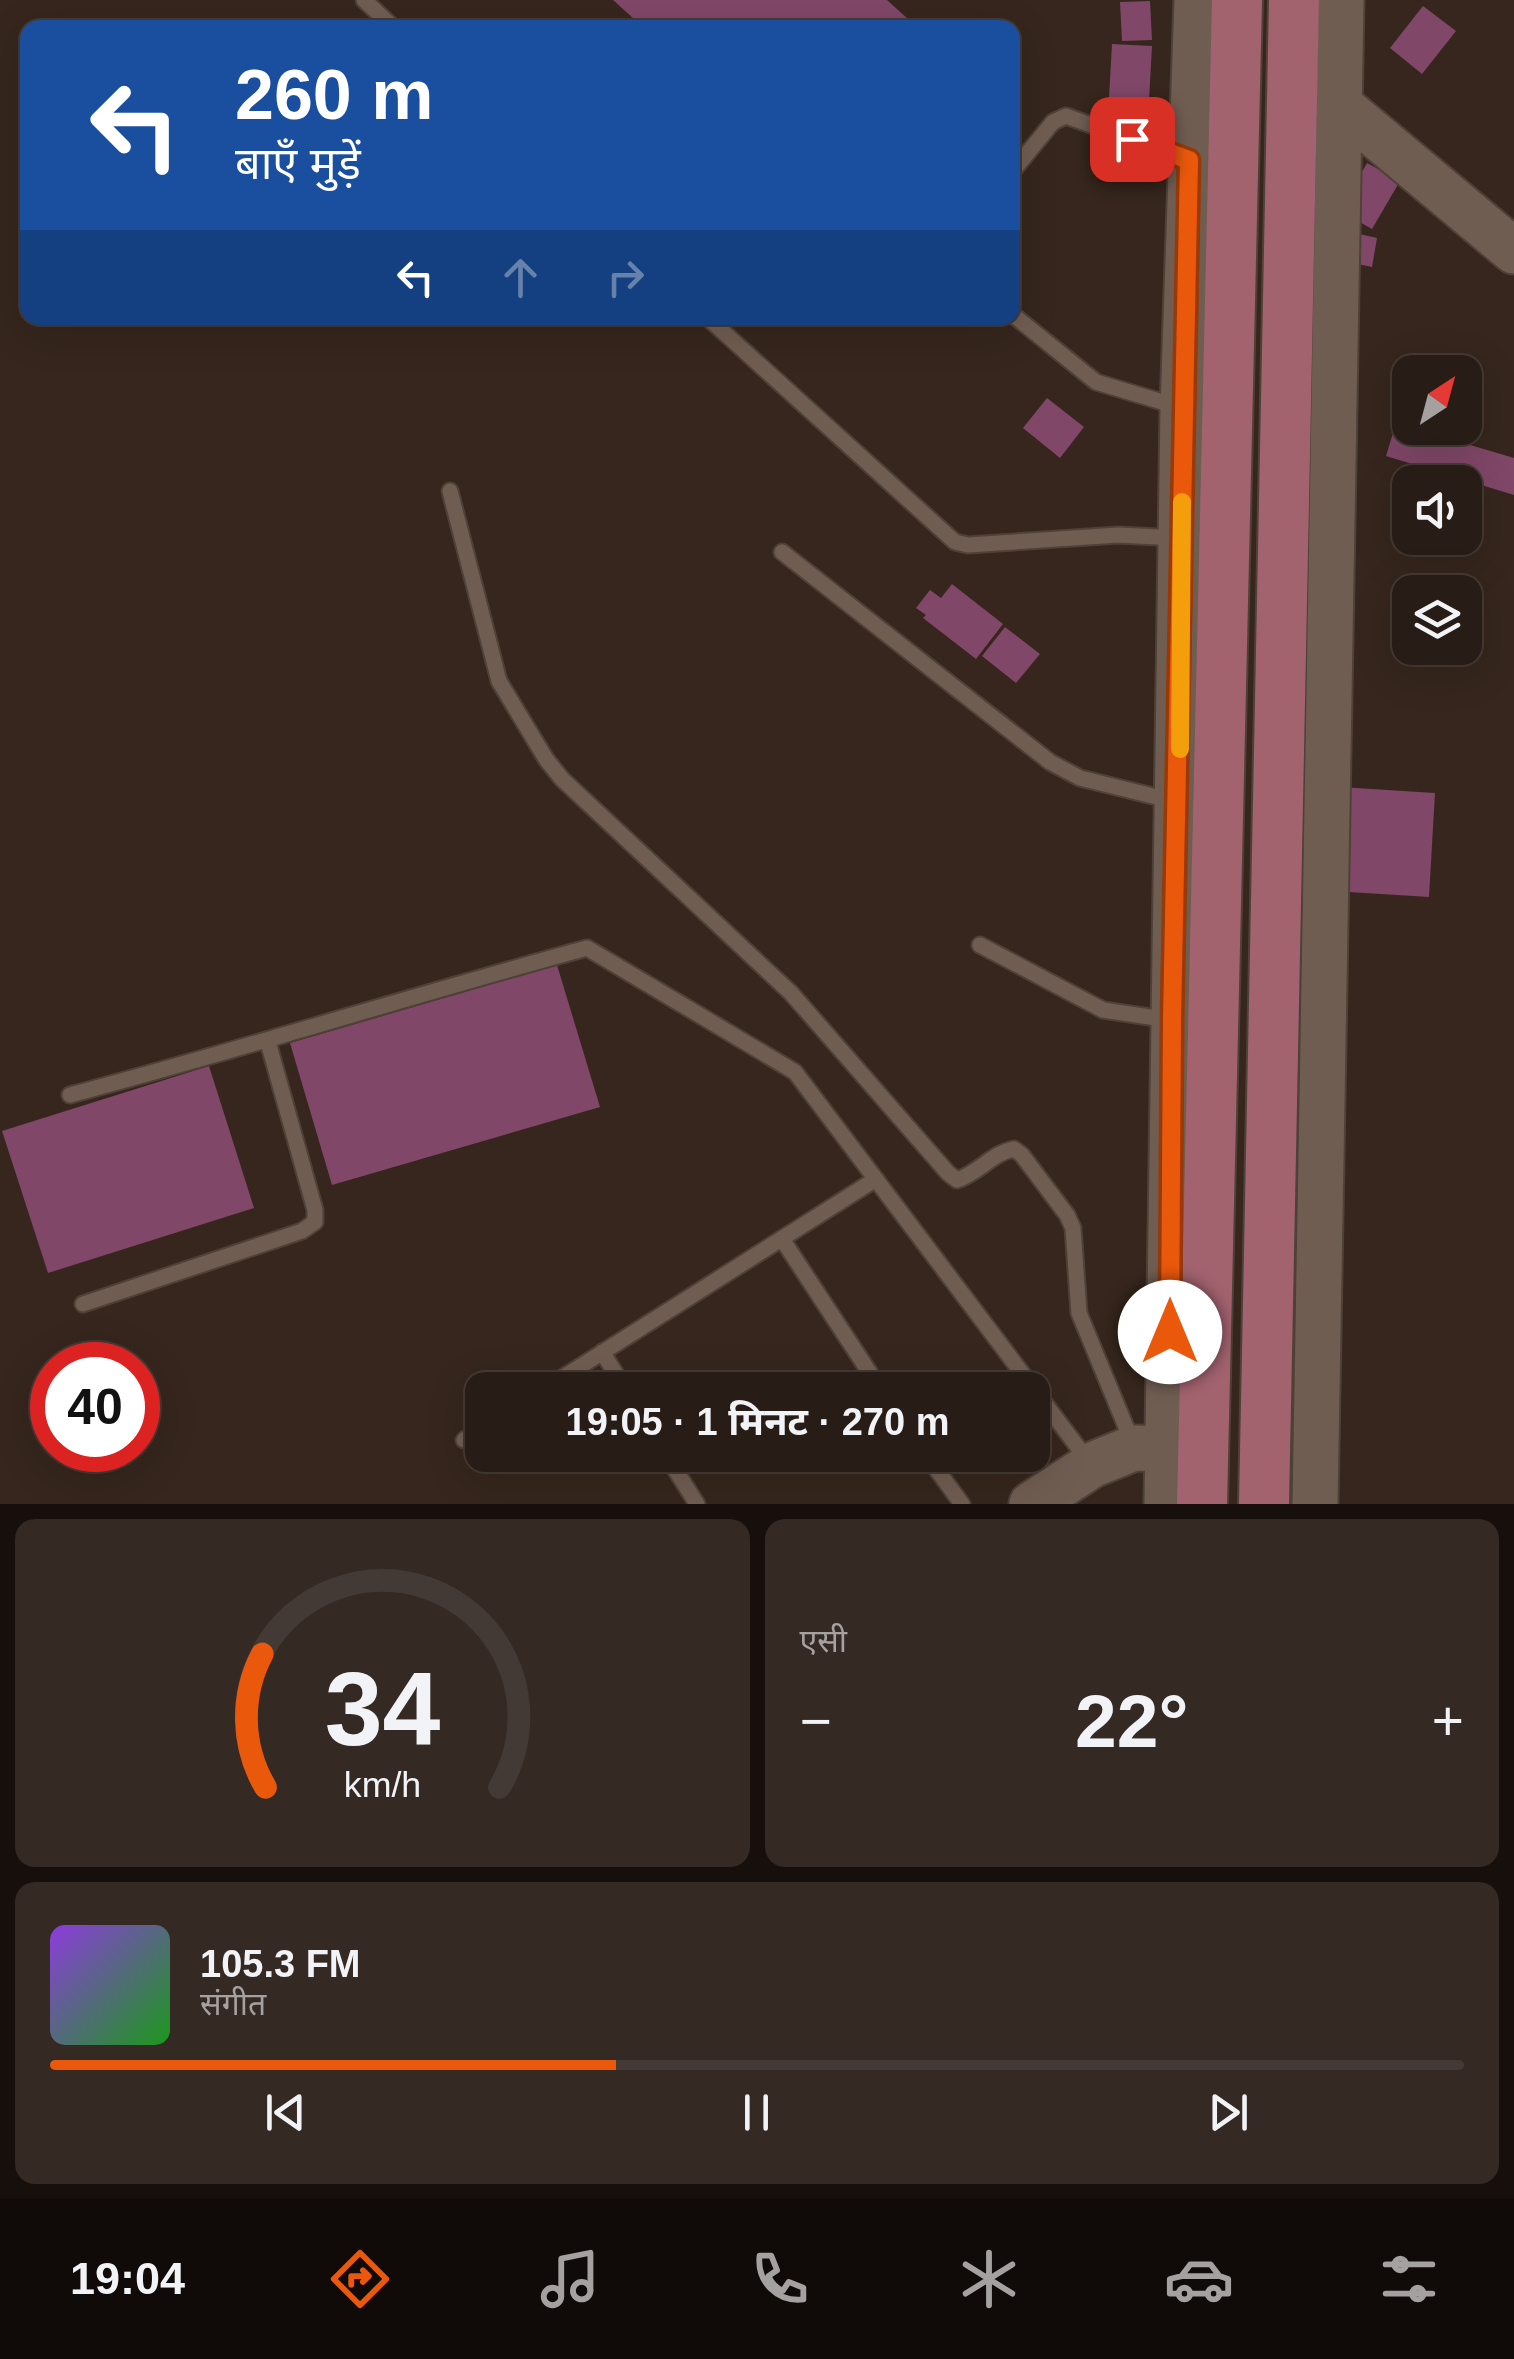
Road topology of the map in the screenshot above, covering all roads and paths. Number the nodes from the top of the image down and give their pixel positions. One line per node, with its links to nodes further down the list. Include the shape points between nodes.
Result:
1 (364, 0): 6 (lane)
2 (1197, 0): 9 (street)
3 (1237, 0): 38 (main road)
4 (1294, 0): 7 (main road)
5 (1340, 0): 8 (street)
6 (385, 20)
7 (1293, 66): 8 (street); 39 (main road)
8 (1340, 106): 11 (street); 40 (street)
9 (1189, 160): 10 (lane, via 1066,116); 14 (street)
10 (1020, 162)
11 (1514, 251)
12 (1020, 320): 14 (lane, via 1096,382)
13 (716, 325): 16 (lane, via 955,542 1118,534)
14 (1183, 408): 16 (street)
15 (450, 491): 30 (lane, via 500,681 546,759 791,993 948,1173 957,1180 1002,1151 1022,1155 1067,1214 1079,1313)
16 (1182, 538): 18 (street)
17 (782, 552): 18 (lane, via 1050,762 1080,778)
18 (1178, 802): 20 (street)
19 (980, 945): 20 (lane, via 1102,1010)
20 (1172, 1020): 30 (street)
21 (268, 1042): 22 (lane); 23 (lane, via 587,948 794,1072); 25 (lane, via 315,1222)
22 (70, 1096)
23 (876, 1179): 24 (lane); 31 (lane)
24 (782, 1239): 26 (lane); 29 (lane)
25 (83, 1304)
26 (602, 1352): 27 (lane); 28 (lane)
27 (571, 1372)
28 (615, 1372)
29 (870, 1372)
30 (1152, 1448): 31 (street); 37 (street)
31 (1092, 1466): 36 (street)
32 (677, 1472): 34 (lane)
33 (938, 1472): 35 (lane)
34 (697, 1504)
35 (962, 1504)
36 (1032, 1504)
37 (1167, 1504)
38 (1202, 1504)
39 (1264, 1504)
40 (1314, 1504)

